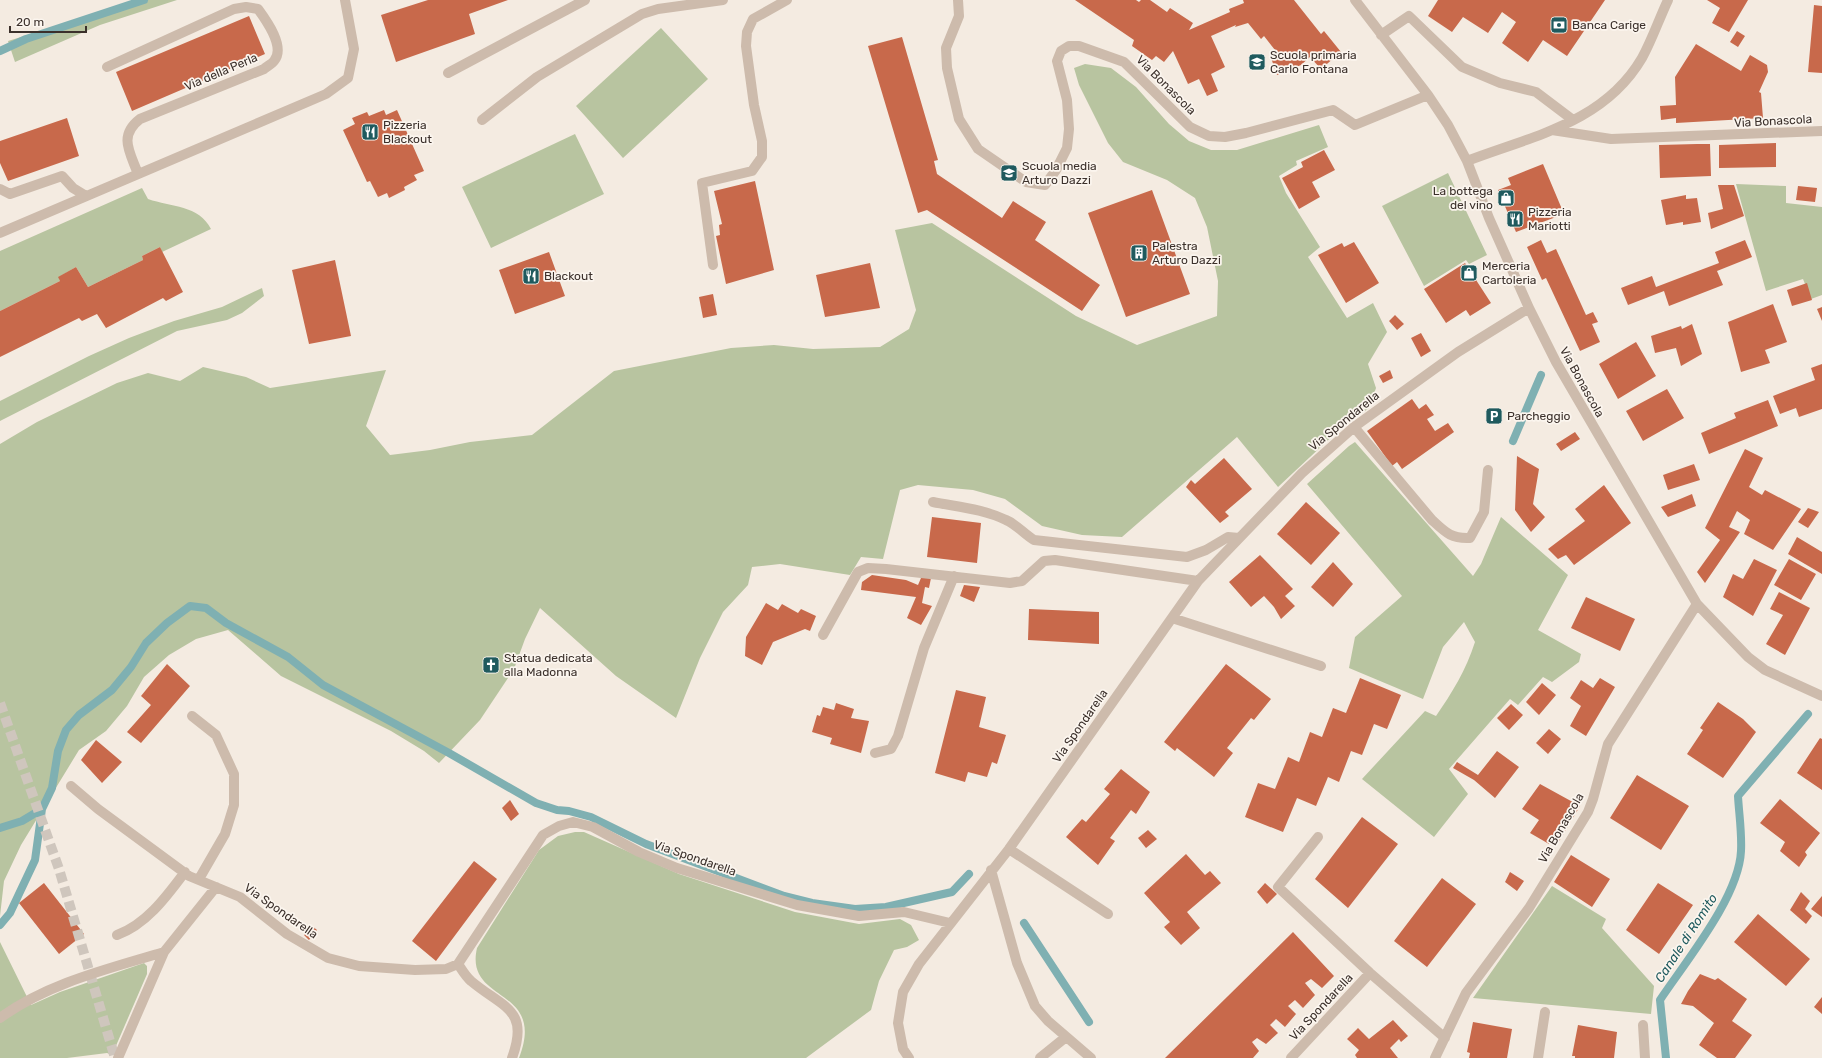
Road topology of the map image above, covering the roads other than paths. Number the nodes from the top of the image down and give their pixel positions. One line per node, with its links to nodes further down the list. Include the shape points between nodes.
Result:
1 (345, 0): 17 (street, via 354,48 348,78 326,94)
2 (584, 0): 10 (street)
3 (723, 0): 12 (street, via 658,9 642,14 537,77)
4 (787, 0): 21 (street, via 753,19 747,32 746,46 762,141 762,157 752,171 702,183)
5 (958, 0): 11 (street, Via Bonascola, via 959,16 946,48 947,68 959,119 978,149 1026,182 1045,185 1067,148 1069,129 1058,61 1061,52 1069,46 1085,48 1124,62 1190,127 1208,136 1246,134 1333,110 1355,125)
6 (1355, 0): 8 (street, Via Bonascola)
7 (1668, 0): 13 (street, via 1642,58 1621,87 1602,104)
8 (1381, 36): 11 (street, Via Bonascola); 13 (street, via 1409,16 1462,67 1500,83 1536,92)
9 (107, 67): 17 (street, Via della Perla, via 234,9 246,7 258,8 268,23 278,47 276,60 264,69 140,119 131,126 126,135)
10 (448, 73)
11 (1428, 94): 16 (street, Via Bonascola)
12 (482, 120)
13 (1573, 120): 14 (street)
14 (1552, 130): 15 (street, Via Bonascola, via 1611,139); 16 (street, Via Bonascola)
15 (1822, 131)
16 (1467, 161): 22 (street, Via Bonascola)
17 (138, 174): 19 (street)
18 (0, 189): 19 (street, via 10,194 62,176 73,188)
19 (86, 196): 20 (street)
20 (0, 234)
21 (713, 265)
22 (1529, 308): 23 (street, Via Spondarella, via 1458,352); 29 (street, Via Bonascola, via 1600,441)
23 (1354, 427): 24 (street, via 1432,520 1446,533 1458,539 1470,538 1484,512); 26 (street, Via Spondarella, via 1302,473)
24 (1488, 470)
25 (933, 502): 26 (street, via 990,513 1008,521 1022,534 1034,540 1187,557 1206,550 1228,537)
26 (1239, 538): 28 (street, Via Spondarella)
27 (954, 576): 28 (street, via 1010,583 1022,581 1044,562 1055,560); 31 (street, via 868,568 858,572); 35 (street, via 924,648 898,736 891,749)
28 (1198, 581): 30 (street, Via Spondarella)
29 (1697, 604): 33 (street, Via Bonascola, via 1748,657 1765,670); 53 (street, Via Bonascola, via 1608,744 1594,799 1588,812 1529,908 1466,993)
30 (1172, 618): 32 (street); 38 (street, Via Spondarella)
31 (823, 635)
32 (1322, 666)
33 (1822, 696)
34 (192, 716): 41 (street, via 216,735 234,774 234,805 225,834)
35 (875, 753)
36 (71, 786): 40 (street, Via Spondarella, via 98,809)
37 (1318, 837): 48 (street, via 1278,887)
38 (1009, 848): 39 (street, Via Spondarella); 43 (street)
39 (991, 870): 44 (street, Via Spondarella); 52 (street, via 1017,963 1035,1006)
40 (185, 872): 41 (street, Via Spondarella); 45 (street, via 147,917 128,932)
41 (199, 879): 42 (street, Via Spondarella)
42 (216, 887): 46 (street); 47 (street, Via Spondarella, via 240,897 287,934 328,958 359,966 415,970 446,968)
43 (1108, 914)
44 (950, 923): 47 (street, Via Spondarella, via 904,912 859,916 797,905 677,868 639,852 593,827 573,822 543,835); 56 (street, Via Spondarella, via 919,964 903,992 898,1024 903,1049)
45 (117, 935)
46 (164, 952): 50 (street, via 78,978 18,1005); 54 (street)
47 (458, 964): 55 (street, via 470,980 506,1006 515,1016 519,1030)
48 (1370, 974): 53 (street); 59 (street, Via Spondarella)
49 (1545, 1012): 61 (street)
50 (0, 1018)
51 (1643, 1025): 62 (street)
52 (1066, 1037): 57 (street); 58 (street)
53 (1445, 1038): 60 (street, Via Bonascola)
54 (118, 1058)
55 (512, 1058)
56 (909, 1058)
57 (1040, 1058)
58 (1091, 1058)
59 (1291, 1058)
60 (1435, 1058)
61 (1538, 1058)
62 (1645, 1058)

